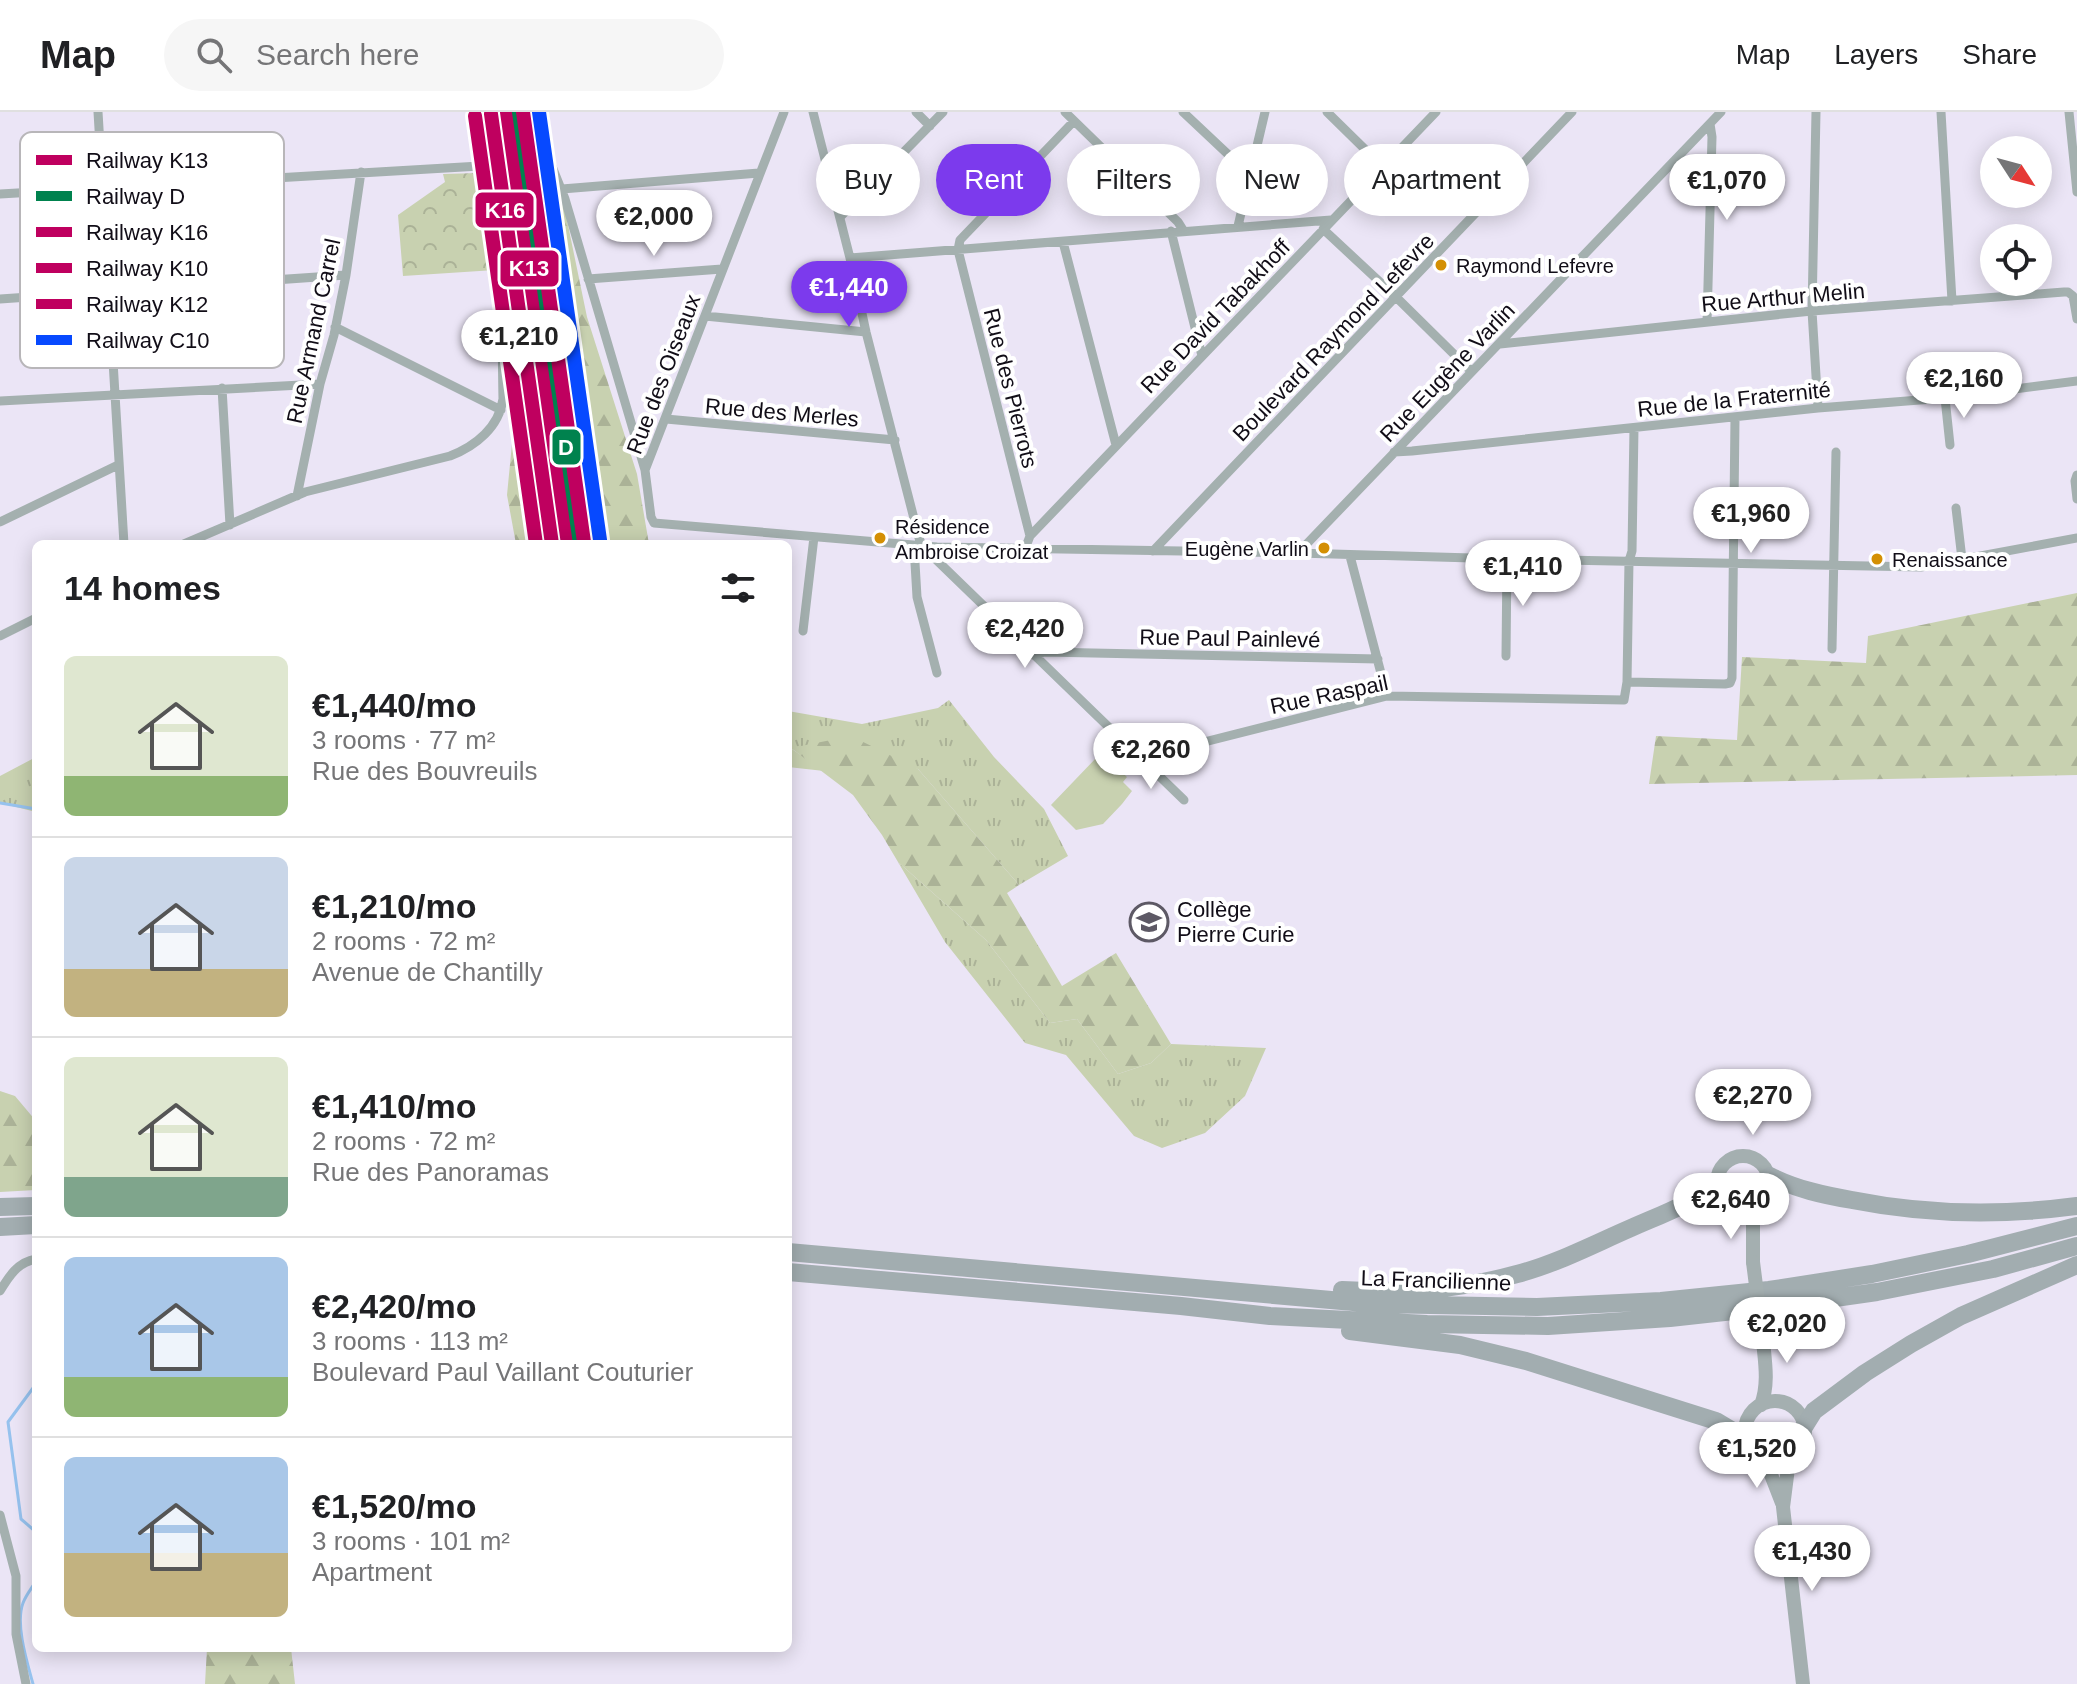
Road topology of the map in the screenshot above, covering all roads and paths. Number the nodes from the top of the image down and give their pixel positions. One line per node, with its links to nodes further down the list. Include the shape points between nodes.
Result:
1 (98, 112): 21 (street)
2 (489, 112): 26 (street)
3 (544, 112): 30 (street, via 551,164)
4 (784, 112): 28 (street, Rue des Oiseaux)
5 (813, 112): 36 (street)
6 (916, 112): 20 (street)
7 (943, 112): 20 (street)
8 (1065, 112): 18 (street)
9 (1183, 112): 22 (street)
10 (1265, 112): 23 (street)
11 (1327, 112): 24 (street)
12 (1436, 112): 25 (street, Rue David Tabakhoff)
13 (1572, 112): 49 (street, Boulevard Raymond Lefevre)
14 (1721, 112): 19 (street, Rue Eugène Varlin)
15 (1816, 112): 53 (street)
16 (1941, 112): 52 (street)
17 (2069, 112): 31 (street)
18 (1074, 121): 40 (street); 43 (street, via 960,240)
19 (1710, 124): 56 (street); 59 (street, Rue Eugène Varlin)
20 (930, 126): 36 (street)
21 (99, 132)
22 (1217, 144)
23 (1257, 144)
24 (1360, 144)
25 (1405, 144)
26 (497, 165): 27 (street); 70 (street)
27 (361, 172): 29 (street); 46 (street, Rue Armand Carrel)
28 (759, 173): 30 (street); 45 (street, Rue des Oiseaux)
29 (284, 177)
30 (562, 189): 47 (street)
31 (2077, 192)
32 (20, 193): 33 (street)
33 (0, 194)
34 (1344, 207): 37 (street, Rue David Tabakhoff)
35 (1240, 216): 38 (street)
36 (840, 217): 44 (street)
37 (1331, 220): 38 (street); 39 (street, Rue David Tabakhoff)
38 (1238, 226): 40 (street)
39 (1323, 229): 49 (street); 60 (street, Rue David Tabakhoff)
40 (1183, 230): 41 (street)
41 (1171, 231): 42 (street); 60 (street)
42 (1063, 242): 43 (street); 75 (street)
43 (958, 250): 44 (street); 87 (street, Rue des Pierrots)
44 (850, 258): 58 (street)
45 (722, 269): 47 (street); 54 (street, Rue des Oiseaux)
46 (346, 275): 48 (street); 57 (street, Rue Armand Carrel)
47 (588, 279): 80 (street)
48 (284, 280)
49 (1396, 297): 62 (street); 94 (street, Boulevard Raymond Lefevre)
50 (20, 298): 51 (street)
51 (0, 299)
52 (1952, 301): 53 (street, Rue Arthur Melin); 55 (street, Rue Arthur Melin, via 2064,292 2075,300)
53 (1812, 311): 56 (street, Rue Arthur Melin); 69 (street)
54 (705, 316): 58 (street); 72 (street, Rue des Oiseaux)
55 (2077, 319)
56 (1707, 322): 59 (street, Rue Arthur Melin)
57 (335, 327): 64 (street, Rue Armand Carrel); 70 (street)
58 (866, 332): 74 (street)
59 (1499, 344): 62 (street, Rue Eugène Varlin)
60 (1202, 356): 75 (street, Rue David Tabakhoff)
61 (113, 368): 66 (street)
62 (1471, 371): 77 (street, Rue Eugène Varlin)
63 (2077, 381): 67 (street, Rue de la Fraternité)
64 (320, 384): 65 (street); 82 (street, Rue Armand Carrel)
65 (222, 388): 66 (street); 86 (street)
66 (114, 394): 68 (street); 79 (street)
67 (1945, 398): 69 (street, Rue de la Fraternité); 76 (street)
68 (0, 401)
69 (1818, 408): 71 (street, Rue de la Fraternité)
70 (501, 410): 82 (street, via 488,432 466,450)
71 (1735, 418): 73 (street, Rue de la Fraternité); 100 (street)
72 (666, 419): 74 (street, Rue des Merles); 80 (street, Rue des Oiseaux)
73 (1634, 428): 77 (street, Rue de la Fraternité); 99 (street)
74 (895, 440): 92 (street)
75 (1116, 445): 87 (street, Rue David Tabakhoff)
76 (1950, 445)
77 (1394, 452): 95 (street, Rue Eugène Varlin)
78 (1836, 452): 101 (street)
79 (118, 465): 85 (street); 90 (street)
80 (645, 470): 88 (street, via 654,523)
81 (2077, 475): 83 (street)
82 (297, 496): 86 (street)
83 (2077, 499)
84 (1956, 508): 98 (street)
85 (0, 522)
86 (230, 525): 91 (street)
87 (1030, 536): 93 (street, Rue David Tabakhoff)
88 (814, 537): 92 (street); 103 (street)
89 (2077, 538): 98 (street)
90 (124, 540)
91 (194, 540)
92 (919, 546): 93 (street); 106 (street); 109 (street, via 917,597)
93 (1025, 549): 94 (street)
94 (1153, 551): 95 (street)
95 (1298, 553): 96 (street)
96 (1350, 556): 97 (street); 108 (street)
97 (1507, 559): 99 (street); 107 (street)
98 (1962, 559): 101 (street, via 1921,567)
99 (1629, 561): 100 (street); 110 (street)
100 (1734, 563): 101 (street); 110 (street, via 1730,683)
101 (1834, 565): 105 (street)
102 (32, 620): 104 (street)
103 (803, 631)
104 (0, 636)
105 (1832, 649)
106 (1033, 655): 108 (street, Rue Paul Painlevé); 112 (street)
107 (1506, 656)
108 (1378, 659): 111 (street)
109 (937, 673)
110 (1627, 682): 111 (street, Rue Raspail, via 1624,700)
111 (1387, 696): 112 (street, Rue Raspail)
112 (1141, 758): 113 (street)
113 (1184, 800)
114 (1770, 1176): 115 (street, via 1760,1161 1743,1155 1721,1167); 116 (street, via 1767,1194); 118 (highway, via 1824,1195 1914,1210 1967,1214)
115 (1717, 1183): 120 (street, via 1723,1199); 130 (highway, via 1702,1196 1578,1251 1462,1287)
116 (1759, 1203): 120 (street); 127 (street, via 1753,1221)
117 (32, 1206): 119 (highway)
118 (2077, 1206)
119 (0, 1207)
120 (1739, 1208): 127 (street)
121 (32, 1225): 123 (highway)
122 (2077, 1226): 130 (highway, La Francilienne, via 1872,1274 1661,1301 1428,1306)
123 (0, 1227)
124 (2077, 1246): 132 (highway, La Francilienne, via 1877,1292 1670,1318 1548,1326)
125 (792, 1252): 130 (highway, La Francilienne)
126 (32, 1260): 131 (street, via 11,1272)
127 (1753, 1262): 133 (street, bridge)
128 (2077, 1265): 136 (highway, via 1911,1344 1814,1411)
129 (792, 1272): 132 (highway, La Francilienne)
130 (1210, 1288)
131 (0, 1291)
132 (1270, 1316): 137 (highway, via 1276,1322 1488,1351 1716,1421)
133 (1763, 1341): 134 (street); 135 (street)
134 (1779, 1401): 135 (street); 136 (street, via 1796,1410)
135 (1761, 1405): 137 (street, via 1747,1419)
136 (1804, 1427): 138 (street)
137 (1746, 1439): 139 (street)
138 (1795, 1453): 139 (street, via 1777,1461); 140 (street)
139 (1757, 1456): 140 (street, via 1768,1467)
140 (1783, 1507): 143 (street)
141 (0, 1515): 142 (street, via 16,1576 16,1634)
142 (26, 1684)
143 (1803, 1684)

